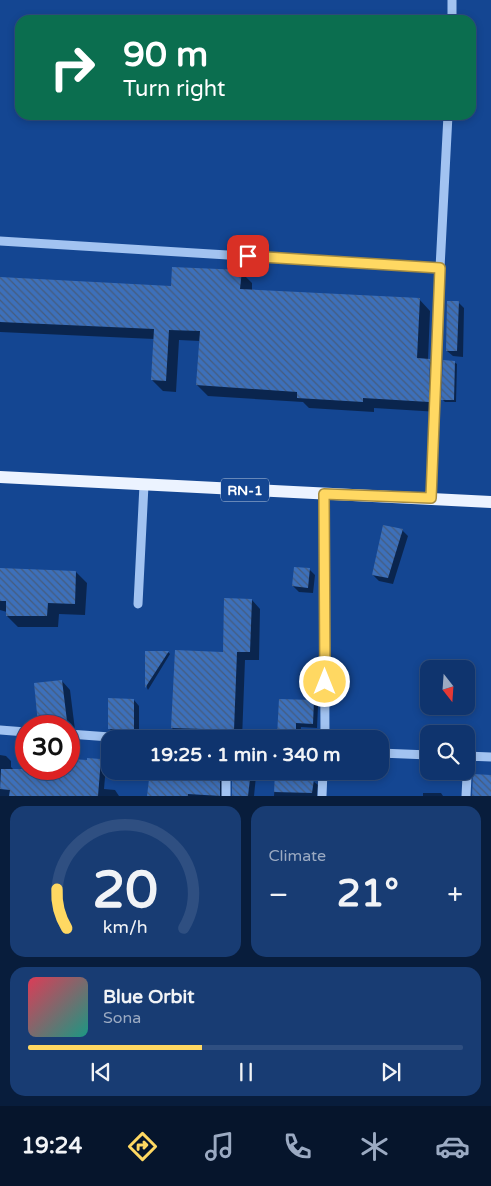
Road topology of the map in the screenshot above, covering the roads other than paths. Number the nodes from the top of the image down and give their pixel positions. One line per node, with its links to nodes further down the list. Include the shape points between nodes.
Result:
1 (452, 0): 2 (street)
2 (452, 15)
3 (448, 120): 5 (street)
4 (0, 241): 5 (street)
5 (440, 268): 9 (street)
6 (0, 477): 7 (main road, RN-1)
7 (144, 485): 8 (main road, RN-1); 11 (street)
8 (324, 494): 9 (main road, RN-1); 13 (street)
9 (431, 498): 10 (main road, RN-1)
10 (491, 502)
11 (138, 604)
12 (0, 730): 14 (street)
13 (325, 730)
14 (15, 731)
15 (80, 735): 16 (street)
16 (101, 736)
17 (389, 753): 18 (street)
18 (420, 755)
19 (475, 756): 20 (street)
20 (491, 757)
21 (226, 780): 24 (street)
22 (323, 780): 25 (street)
23 (466, 780): 26 (street)
24 (226, 796)
25 (322, 796)
26 (466, 796)

